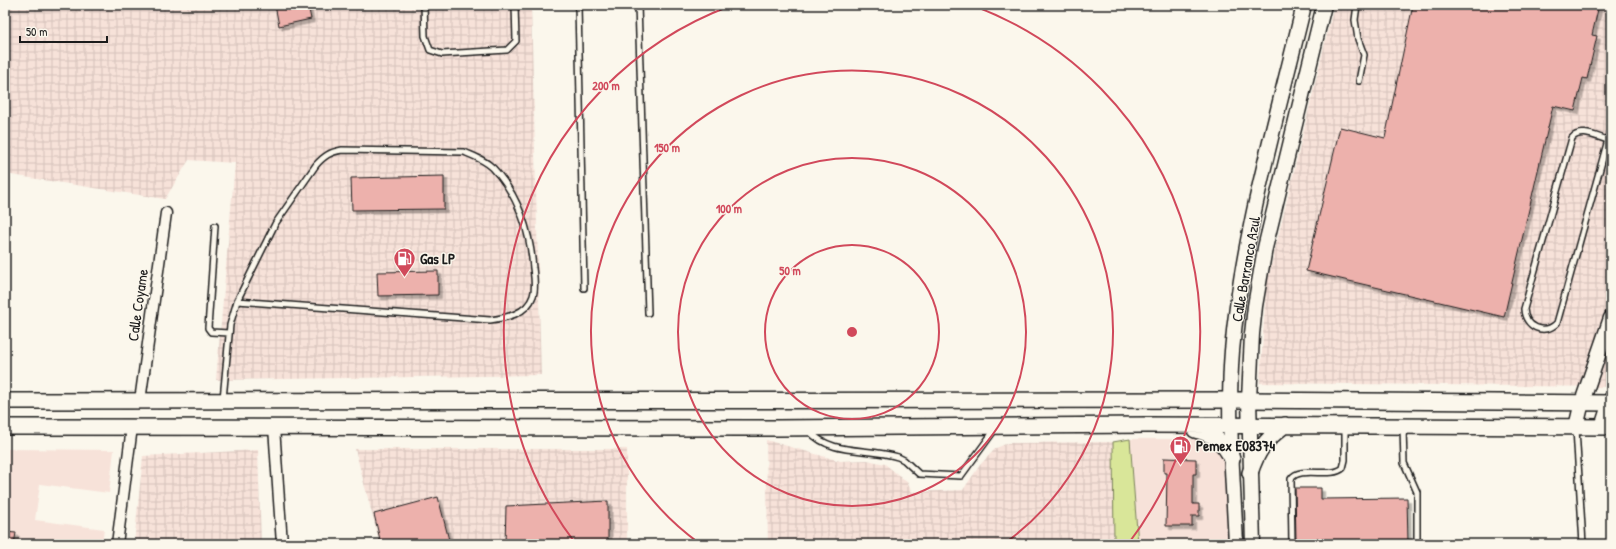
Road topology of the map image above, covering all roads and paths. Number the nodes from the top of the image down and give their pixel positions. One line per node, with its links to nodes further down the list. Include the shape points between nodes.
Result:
1 (424, 5): 2 (lane, via 426,44 430,50 442,54 507,50 516,41)
2 (515, 5)
3 (578, 5): 13 (lane)
4 (638, 5): 15 (lane)
5 (1304, 5): 21 (main road, Calle Barranco Azul, via 1247,246 1232,350)
6 (1324, 5): 18 (main road, Calle Barranco Azul, via 1265,248 1252,334)
7 (1357, 5): 8 (lane, via 1355,20 1364,55)
8 (1359, 81)
9 (1611, 127): 10 (lane)
10 (1610, 140): 10 (lane, via 1557,323 1547,329 1535,328 1526,319 1524,309 1572,138 1579,133)
11 (166, 213): 20 (street, Calle Coyame)
12 (215, 226): 17 (lane, via 208,328 211,332)
13 (584, 288)
14 (237, 301): 14 (lane, via 275,224 316,165 323,156 342,150 464,152 477,157 492,167 505,184 519,208 531,247 533,296 522,309 508,318 490,320); 17 (lane)
15 (648, 313)
16 (1611, 318): 24 (main road)
17 (229, 333): 22 (lane)
18 (1249, 400): 21 (main road); 24 (main road); 31 (main road, Calle Barranco Azul)
19 (5, 401): 20 (main road)
20 (140, 401): 22 (main road)
21 (1230, 401): 23 (main road); 30 (main road, Calle Barranco Azul)
22 (223, 402): 23 (main road)
23 (402, 402): 28 (main road)
24 (1582, 402): 25 (main road); 37 (main road)
25 (1611, 402): 38 (main road)
26 (1174, 425): 29 (main road); 30 (main road); 40 (main road, via 1214,436 1225,446)
27 (1285, 425): 31 (main road); 32 (main road); 41 (main road, via 1260,447)
28 (403, 426): 35 (main road); 36 (main road)
29 (997, 426): 36 (main road); 36 (lane, via 961,476 918,474 898,457 828,446)
30 (1231, 426): 31 (main road); 40 (main road, Calle Barranco Azul)
31 (1249, 426): 41 (main road, Calle Barranco Azul)
32 (1345, 426): 33 (main road); 47 (lane, via 1343,468 1336,472 1298,473 1291,479)
33 (1403, 426): 37 (main road); 48 (lane, via 1404,463 1417,492)
34 (132, 427): 35 (main road); 39 (main road); 43 (street)
35 (274, 427): 44 (street)
36 (806, 427)
37 (1576, 427): 38 (main road); 49 (lane)
38 (1607, 427)
39 (5, 428)
40 (1232, 459): 42 (main road, Calle Barranco Azul)
41 (1250, 473): 46 (main road, Calle Barranco Azul)
42 (1235, 539): 45 (main road, via 1245,534)
43 (117, 544)
44 (282, 544)
45 (1248, 544)
46 (1253, 544)
47 (1292, 544)
48 (1417, 544)
49 (1583, 544)

